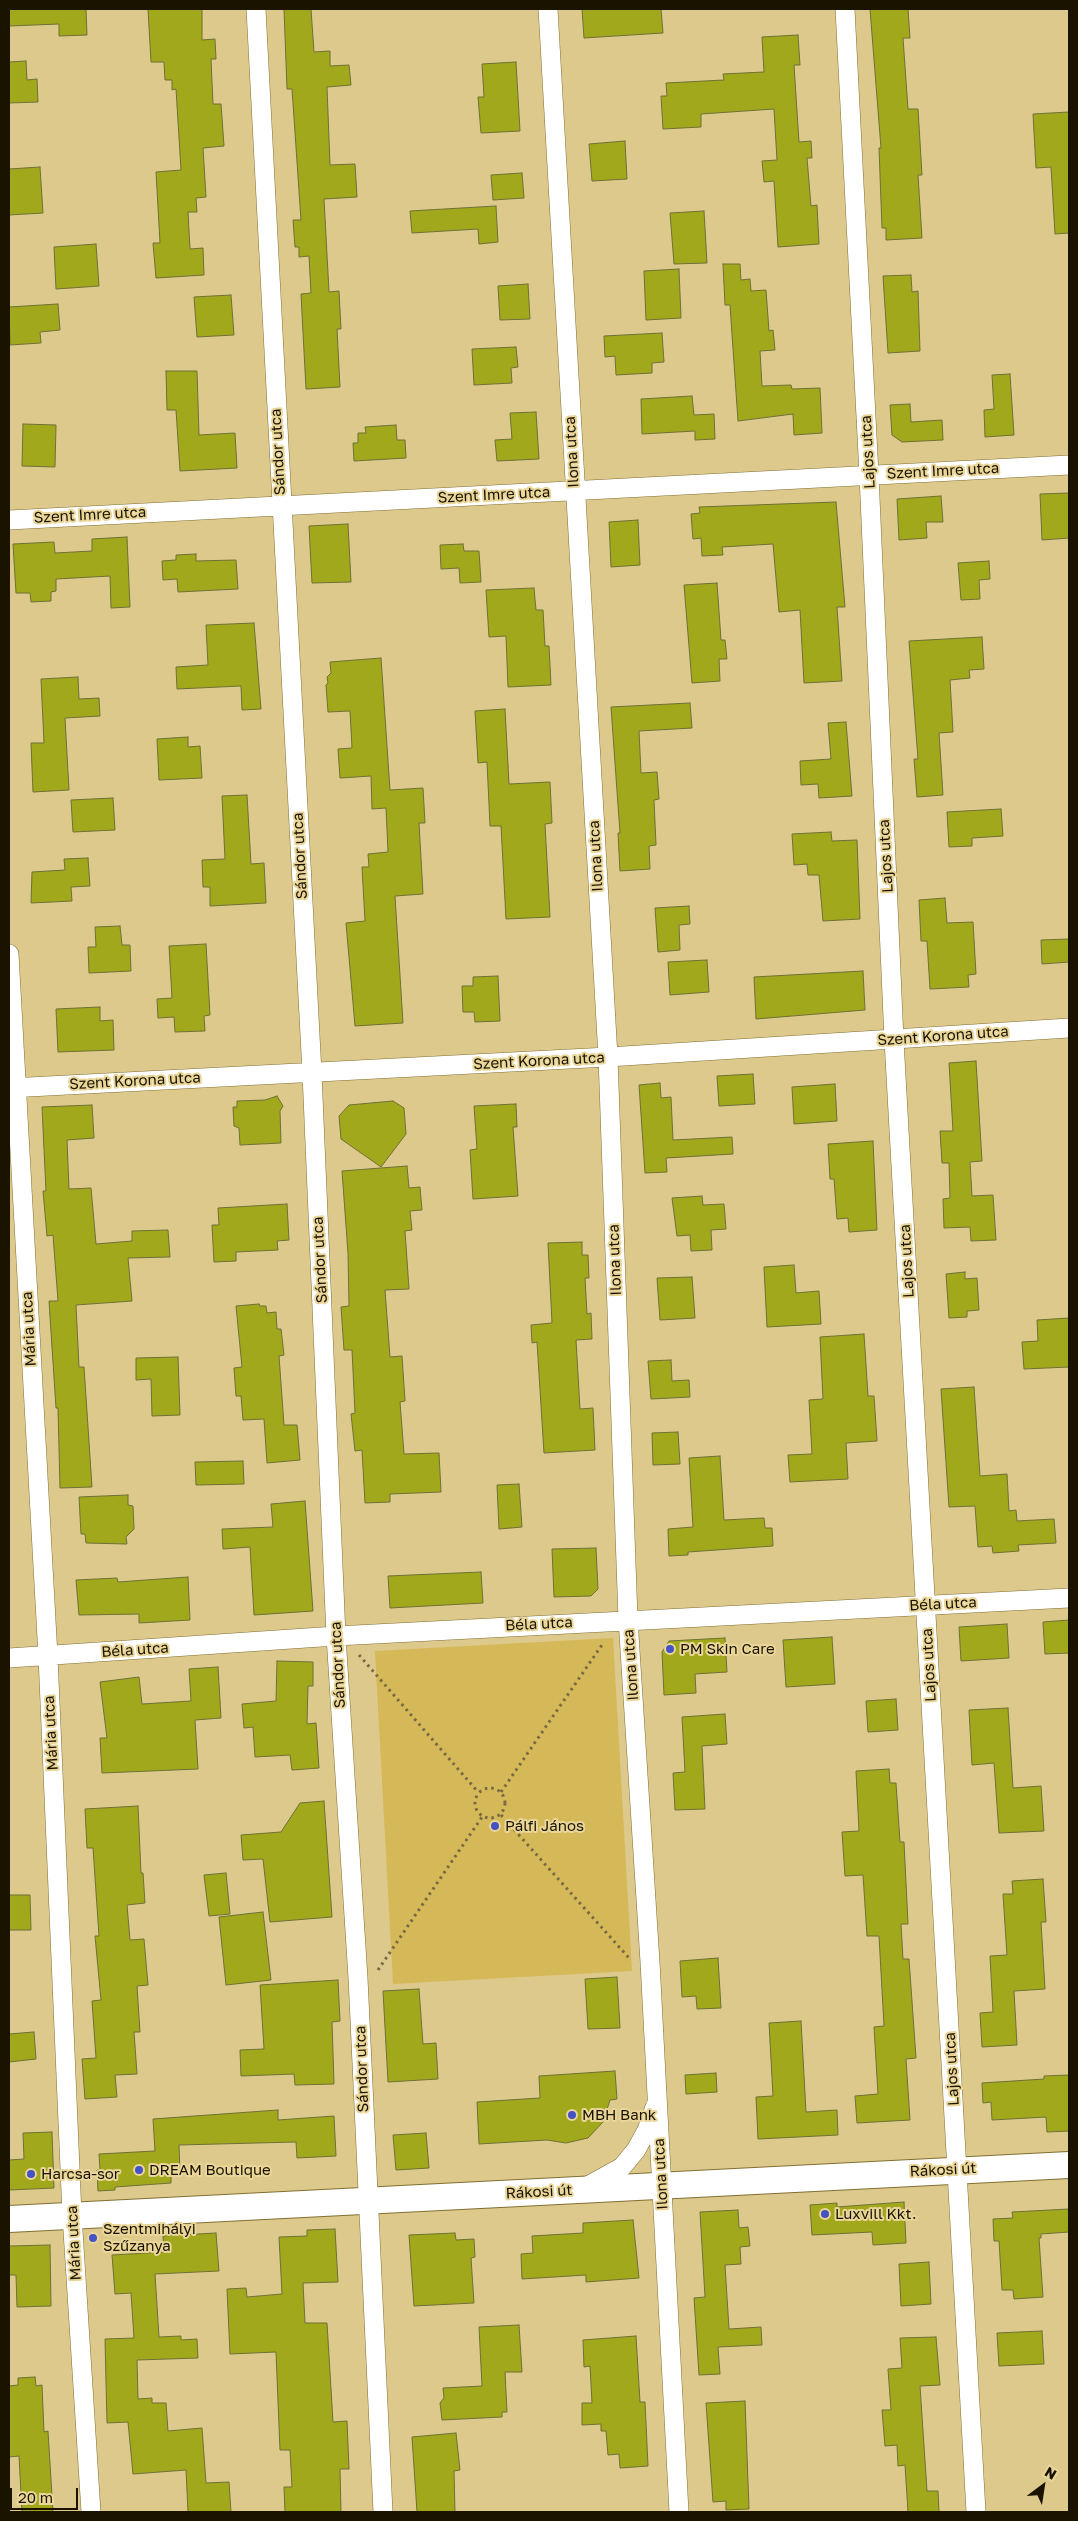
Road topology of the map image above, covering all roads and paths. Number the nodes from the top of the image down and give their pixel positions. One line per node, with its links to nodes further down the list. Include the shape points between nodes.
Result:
1 (256, 9): 7 (street, Sándor utca)
2 (548, 9): 6 (street, Ilona utca)
3 (845, 9): 5 (street, Lajos utca)
4 (1069, 465): 5 (street, Szent Imre utca)
5 (870, 475): 6 (street, Szent Imre utca); 11 (street, Lajos utca)
6 (574, 491): 7 (street, Szent Imre utca); 12 (street, Ilona utca)
7 (281, 505): 8 (street, Szent Imre utca); 13 (street, Sándor utca)
8 (9, 520)
9 (9, 954): 14 (street, Mária utca)
10 (1069, 1028): 11 (street, Szent Korona utca)
11 (894, 1040): 12 (street, Szent Korona utca); 16 (street, Lajos utca)
12 (608, 1057): 13 (street, Szent Korona utca); 17 (street, Ilona utca)
13 (312, 1073): 14 (street, Szent Korona utca); 18 (street, Sándor utca)
14 (12, 1088): 19 (street, Mária utca)
15 (1069, 1598): 16 (street, Béla utca)
16 (926, 1605): 17 (street, Béla utca); 29 (street, Lajos utca)
17 (628, 1619): 18 (street, Béla utca); 22 (path, via 603,1644); 25 (street, Ilona utca)
18 (336, 1636): 19 (street, Béla utca); 21 (path, via 359,1656); 26 (street, Sándor utca)
19 (48, 1656): 20 (street, Béla utca); 33 (street, Mária utca)
20 (9, 1658)
21 (478, 1792): 22 (path, via 485,1788); 24 (path, via 474,1800)
22 (500, 1792): 23 (path, via 506,1800)
23 (501, 1815): 24 (path); 25 (path, via 633,1962)
24 (482, 1817): 26 (path, via 372,1978)
25 (650, 1962): 27 (street, Ilona utca)
26 (358, 1978): 32 (street, Sándor utca)
27 (657, 2099): 30 (street, Ilona utca); 31 (street, via 647,2130 622,2167)
28 (1069, 2165): 29 (main road, Rákosi út)
29 (958, 2170): 30 (main road, Rákosi út); 38 (street, Lajos utca)
30 (662, 2185): 31 (main road, Rákosi út); 37 (street, Ilona utca)
31 (580, 2190): 32 (main road, Rákosi út)
32 (367, 2200): 33 (main road, Rákosi út); 36 (street, Sándor utca)
33 (72, 2215): 34 (main road, Rákosi út); 35 (street, Mária utca)
34 (9, 2218)
35 (91, 2512)
36 (383, 2512)
37 (679, 2512)
38 (976, 2512)

